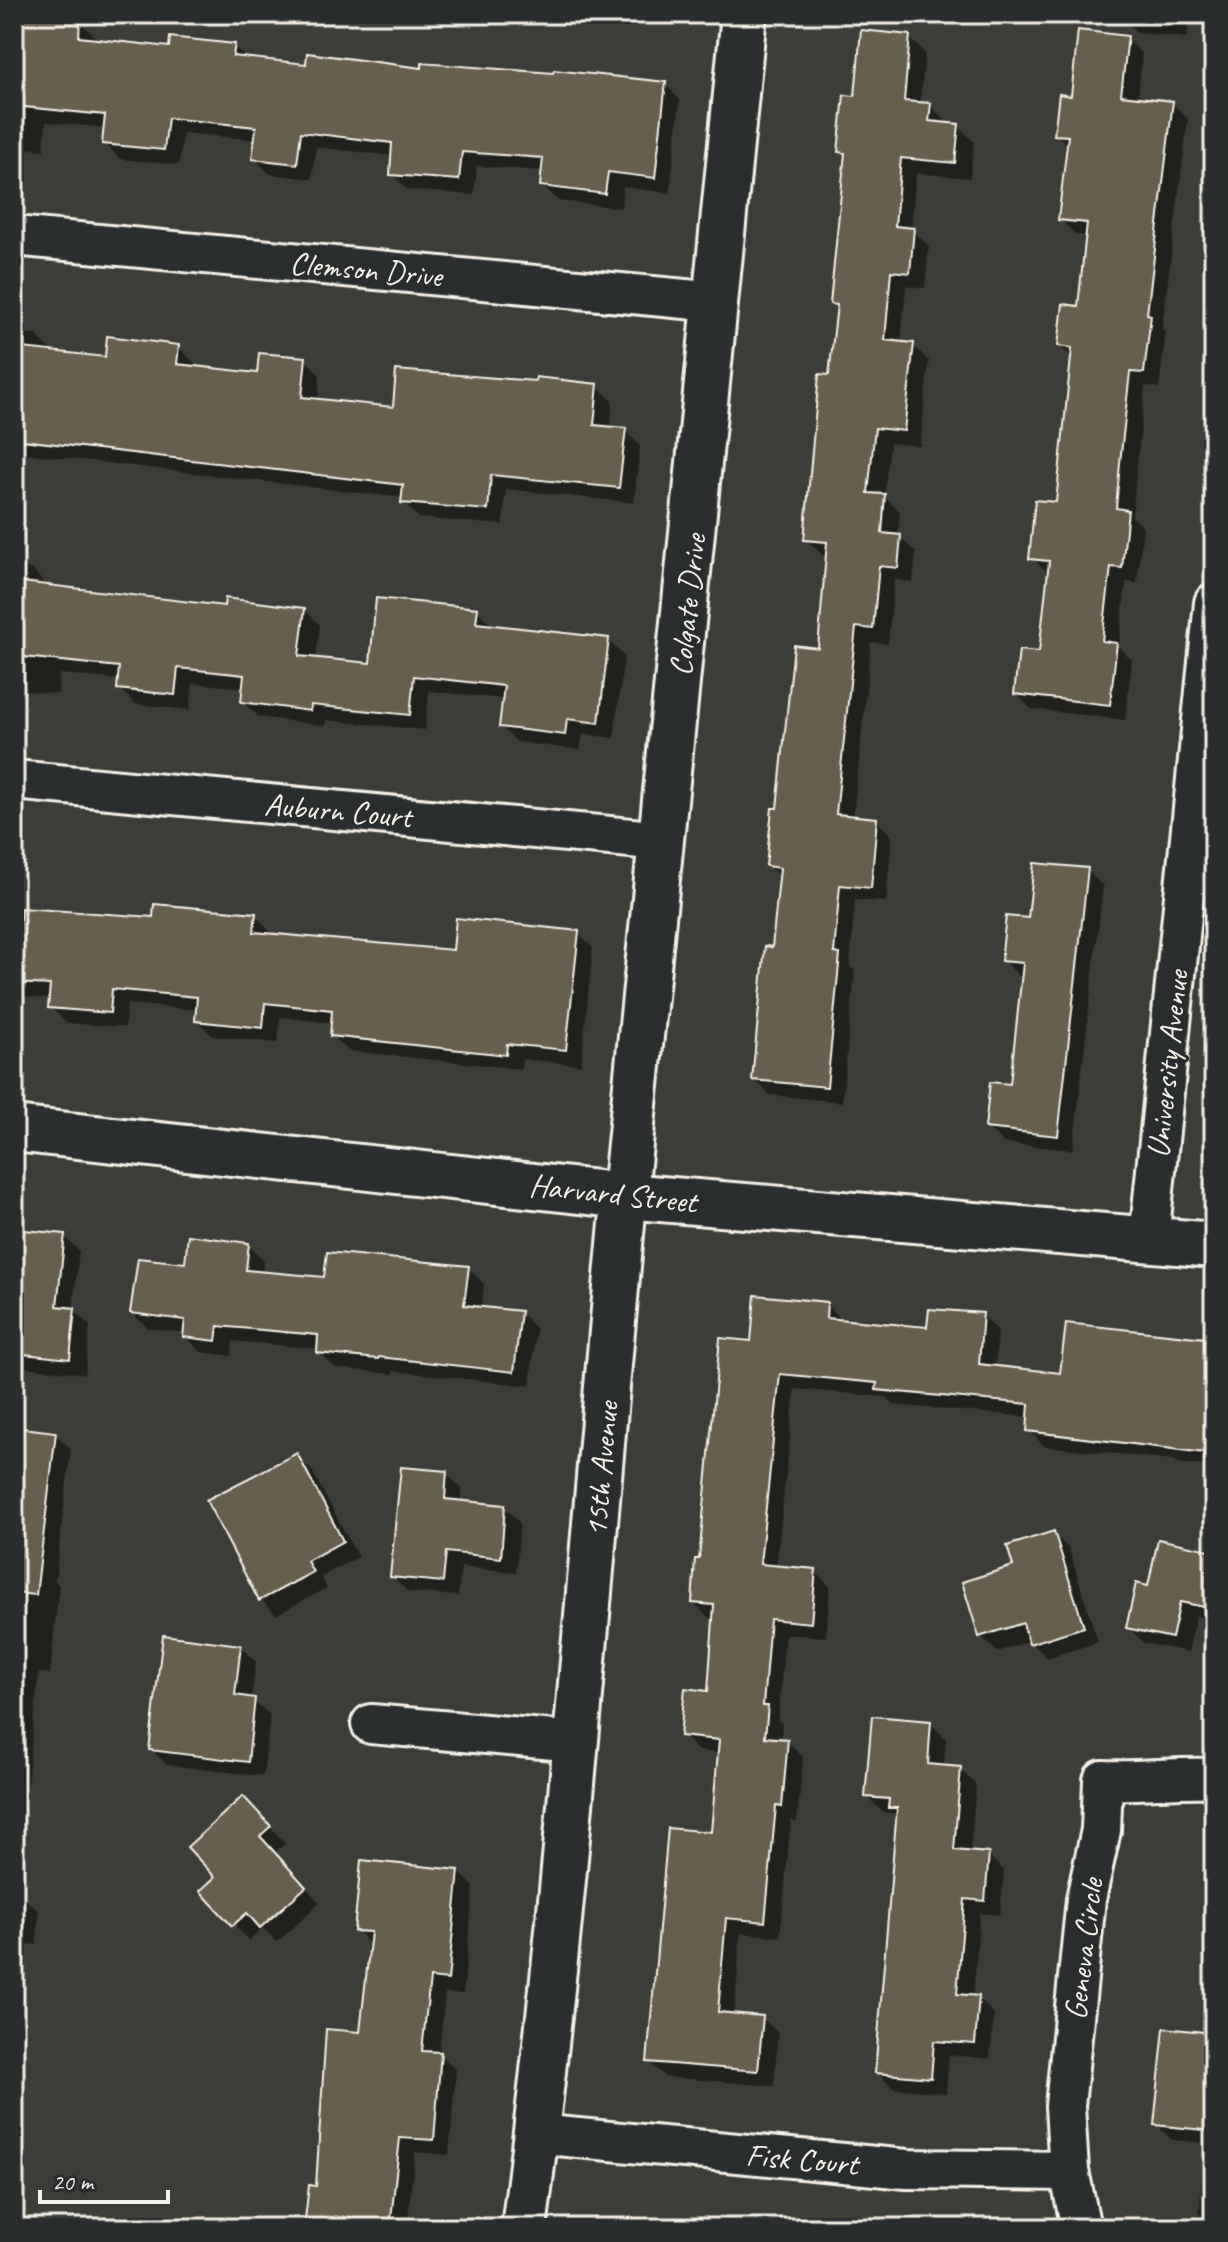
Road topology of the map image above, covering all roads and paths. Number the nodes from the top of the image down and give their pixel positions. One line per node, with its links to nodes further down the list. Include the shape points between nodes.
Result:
1 (744, 14): 3 (street, Colgate Drive)
2 (14, 236): 3 (street, Clemson Drive)
3 (717, 302): 6 (street, Colgate Drive)
4 (1214, 603): 9 (street, University Avenue)
5 (14, 780): 6 (street, Auburn Court)
6 (663, 841): 8 (street, Colgate Drive)
7 (14, 1129): 8 (street, Harvard Street)
8 (625, 1196): 9 (street, Harvard Street); 12 (street, 15th Avenue)
9 (1149, 1239): 10 (street, Harvard Street)
10 (1214, 1245)
11 (371, 1724): 12 (street)
12 (577, 1742): 14 (street, 15th Avenue)
13 (1214, 1778): 15 (street, Geneva Circle, via 1103,1780 1065,2106)
14 (536, 2134): 15 (street, Fisk Court, via 907,2169); 16 (street, 15th Avenue)
15 (1069, 2171): 17 (street, Geneva Circle)
16 (524, 2228)
17 (1081, 2228)

